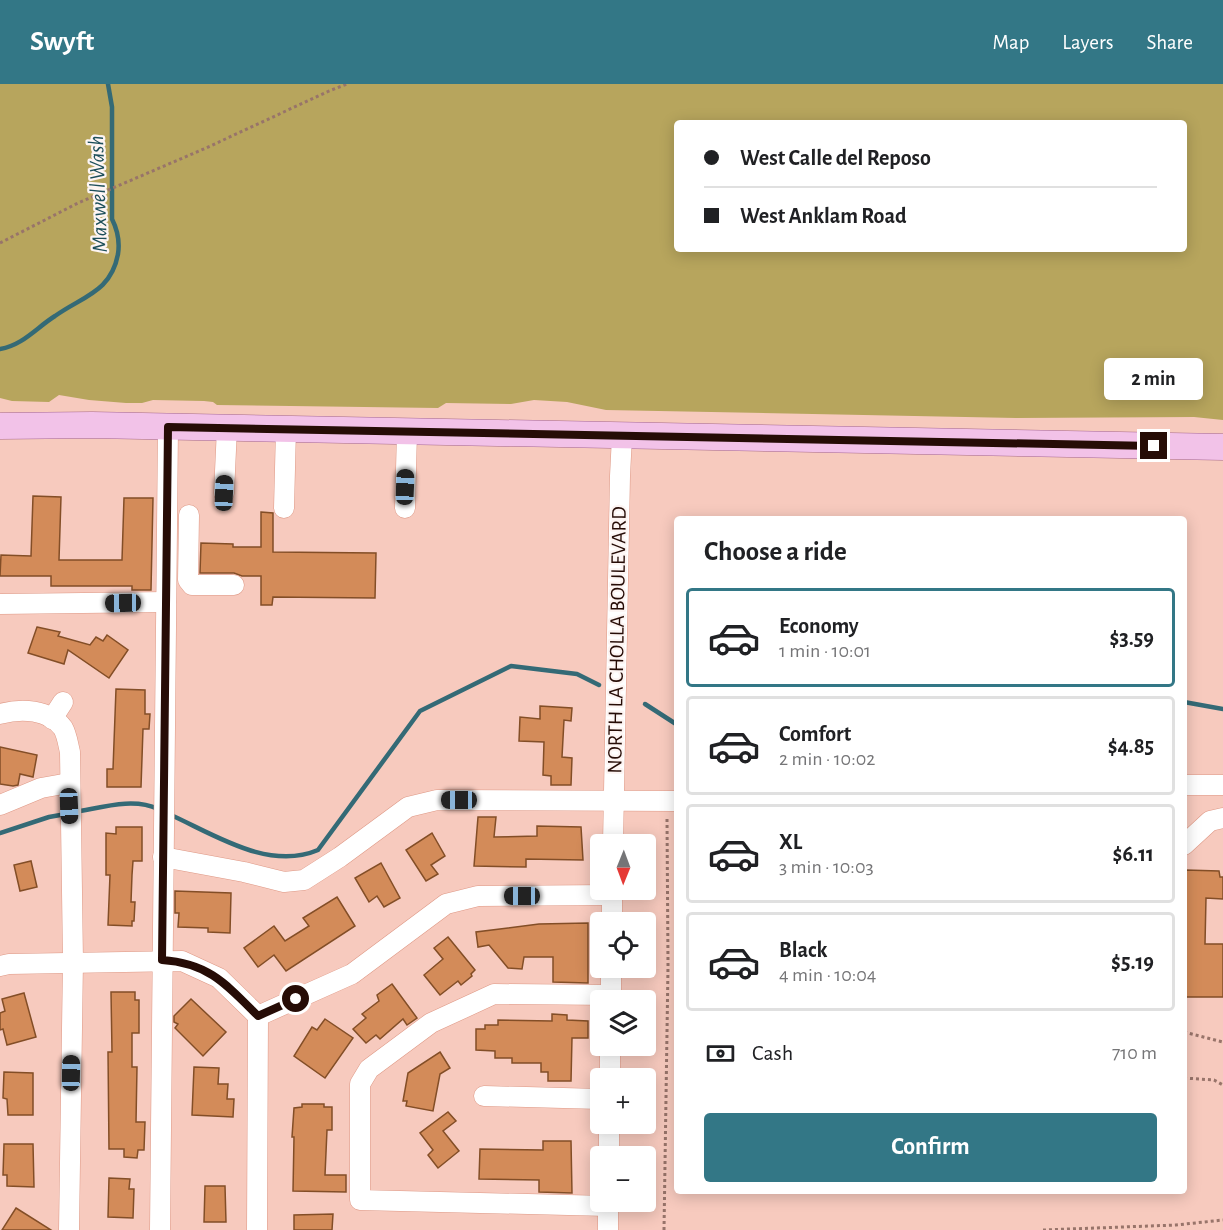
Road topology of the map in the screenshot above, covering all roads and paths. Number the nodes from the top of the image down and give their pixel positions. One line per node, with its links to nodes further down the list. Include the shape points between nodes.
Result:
1 (347, 84): 2 (path, via 78,203)
2 (0, 243)
3 (0, 426): 4 (main road)
4 (168, 427): 5 (main road); 15 (street)
5 (227, 428): 6 (main road); 10 (street)
6 (286, 429): 7 (main road); 11 (street)
7 (407, 432): 8 (main road); 12 (street)
8 (622, 436): 9 (main road); 23 (street, NORTH LA CHOLLA BOULEVARD)
9 (1223, 447)
10 (224, 493)
11 (284, 508)
12 (405, 508)
13 (189, 515): 14 (street, via 188,580 192,585)
14 (234, 585)
15 (166, 602): 16 (street); 29 (street)
16 (0, 604)
17 (63, 702): 19 (street)
18 (0, 714): 19 (street, via 34,711)
19 (55, 722): 20 (street, via 62,727 70,752)
20 (69, 783): 25 (street, via 41,788); 32 (street)
21 (1187, 785): 22 (street)
22 (1223, 785)
23 (614, 800): 24 (street); 27 (street, NORTH LA CHOLLA BOULEVARD); 29 (street, via 437,800 408,807 304,880 284,882)
24 (674, 801): 49 (path, via 667,818)
25 (0, 805)
26 (1223, 818): 28 (street, via 1210,821)
27 (613, 834)
28 (1187, 842)
29 (163, 856): 31 (street)
30 (590, 893): 35 (street, via 477,896 446,904 352,974)
31 (162, 960): 32 (street); 35 (street, via 182,961 219,978); 46 (street)
32 (73, 961): 33 (street); 45 (street)
33 (0, 966)
34 (590, 997): 42 (street, via 494,994 431,1023 369,1069 360,1084 360,1200)
35 (258, 1016): 47 (street)
36 (1187, 1033): 37 (path)
37 (1223, 1042)
38 (1187, 1078): 39 (path, via 1215,1080)
39 (1223, 1085)
40 (484, 1096): 41 (street)
41 (590, 1099)
42 (590, 1204)
43 (608, 1212): 48 (street)
44 (1223, 1220): 50 (path)
45 (69, 1230)
46 (160, 1230)
47 (257, 1230)
48 (608, 1230)
49 (664, 1230)
50 (1043, 1230)

